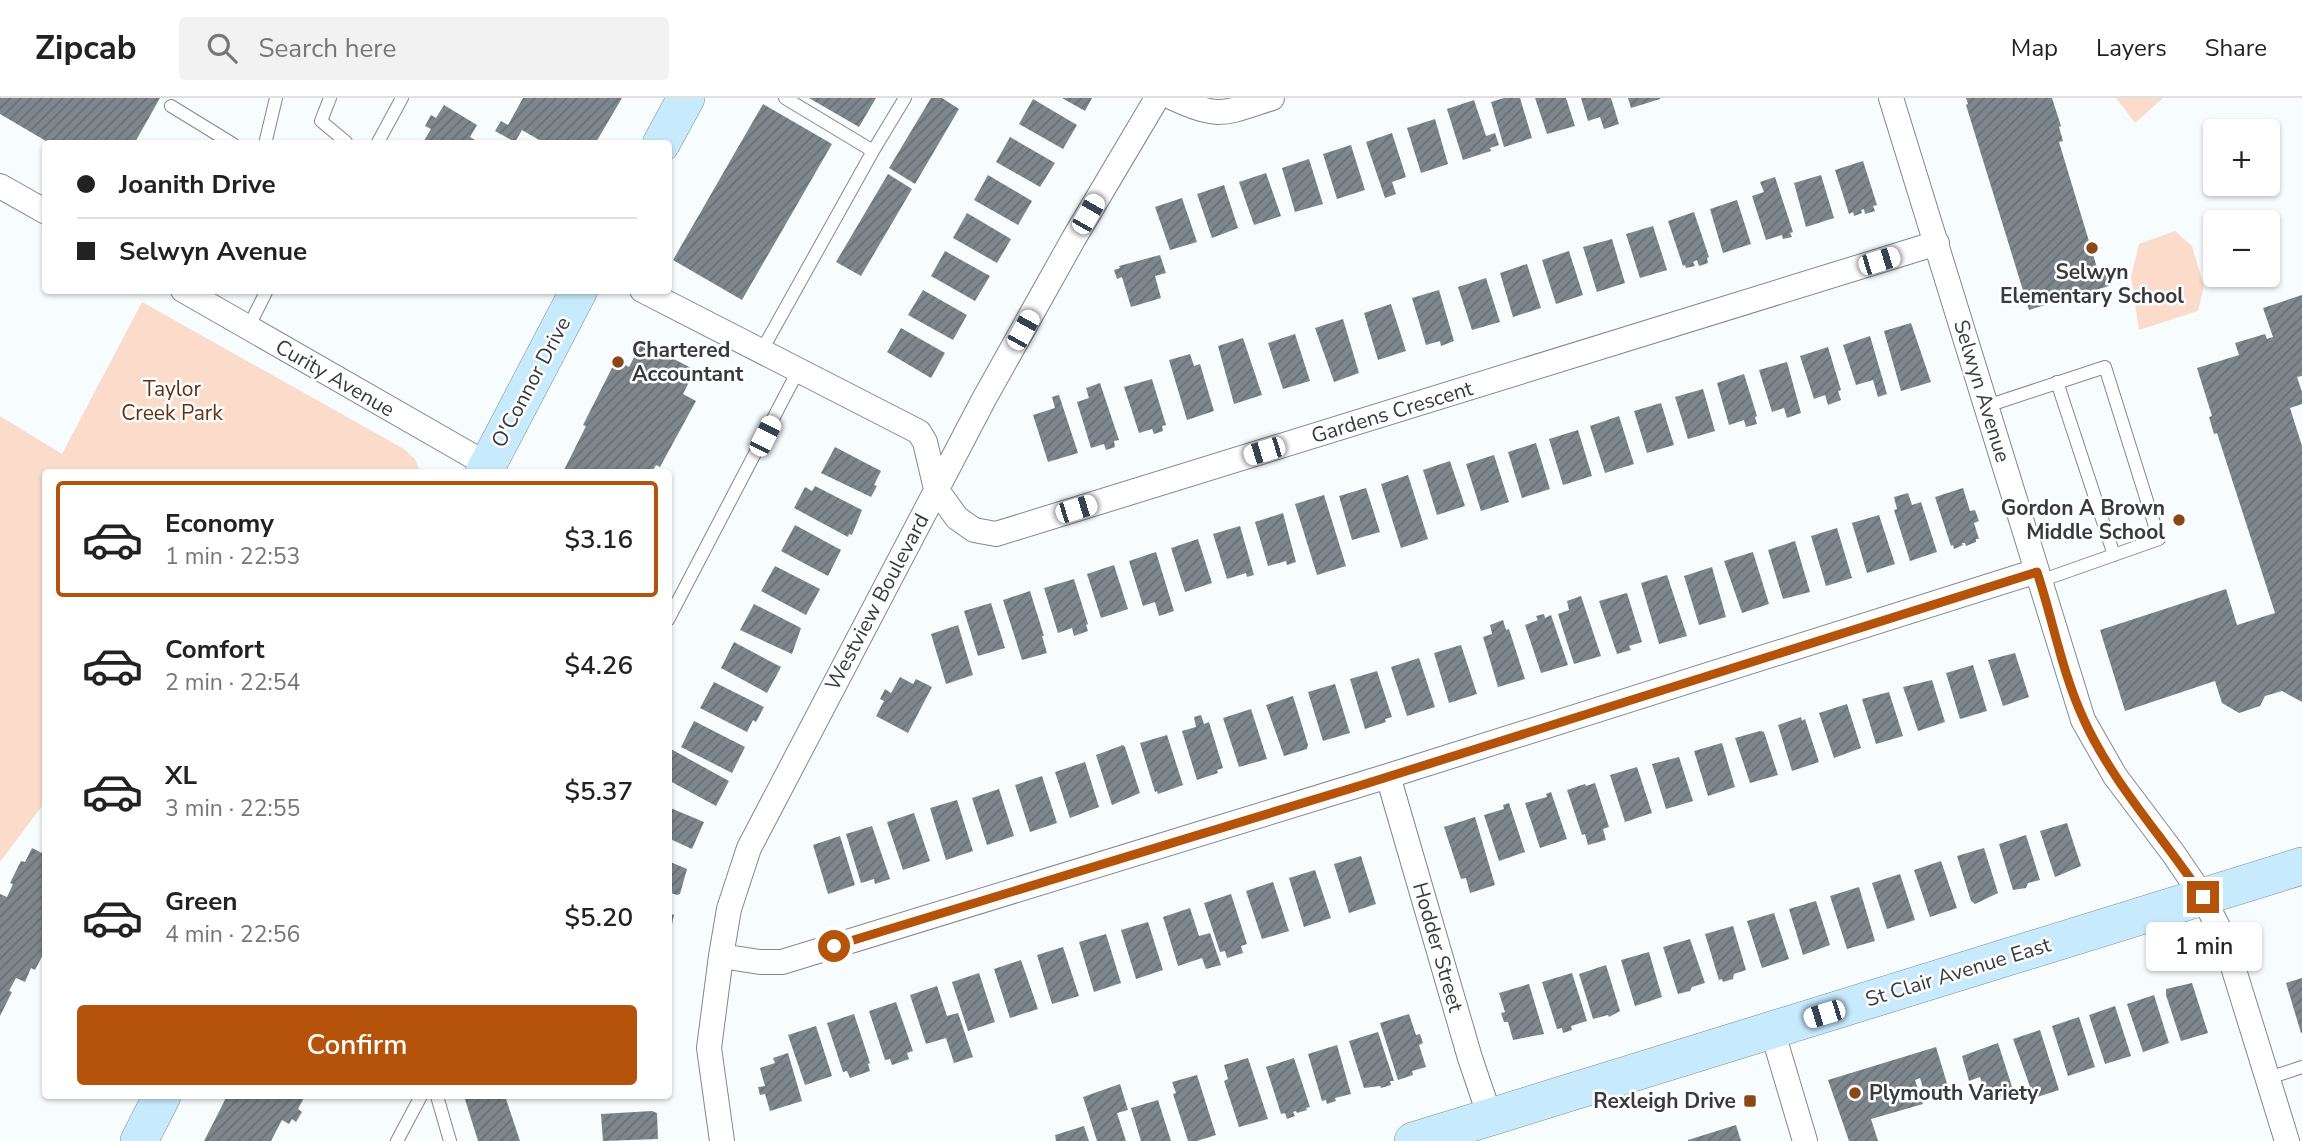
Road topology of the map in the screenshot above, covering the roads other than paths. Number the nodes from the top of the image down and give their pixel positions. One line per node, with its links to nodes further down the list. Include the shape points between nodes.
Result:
1 (276, 98): 13 (lane)
2 (330, 98): 14 (lane, via 321,121)
3 (402, 98): 15 (lane)
4 (785, 98): 17 (lane)
5 (905, 98): 17 (lane)
6 (1157, 98): 32 (street, Westview Boulevard)
7 (1173, 98): 8 (street, via 1216,114)
8 (1272, 98)
9 (1891, 98): 20 (street, Selwyn Avenue)
10 (680, 100): 16 (main road)
11 (172, 106): 12 (lane)
12 (227, 140)
13 (266, 140)
14 (343, 140)
15 (379, 140)
16 (663, 140)
17 (873, 151): 26 (lane)
18 (0, 186): 19 (street)
19 (42, 210)
20 (1937, 243): 29 (street, Selwyn Avenue); 32 (street, Gardens Crescent, via 996,534 974,530 957,518)
21 (196, 294): 25 (street, Curity Avenue)
22 (265, 294): 25 (lane)
23 (577, 294): 31 (main road, O'Connor Drive)
24 (650, 294): 26 (street, Gardens Crescent)
25 (248, 328): 30 (street, Curity Avenue)
26 (762, 350): 27 (street, Gardens Crescent)
27 (799, 369): 32 (street, Gardens Crescent, via 919,432); 35 (lane)
28 (2057, 382): 29 (lane); 33 (lane); 33 (lane, via 2105,367 2159,540)
29 (1987, 406): 34 (street, Selwyn Avenue)
30 (489, 469)
31 (491, 469)
32 (936, 489): 39 (street, Westview Boulevard, via 749,848)
33 (2114, 555): 34 (lane)
34 (2039, 576): 36 (street); 38 (street, Selwyn Avenue, via 2084,720 2115,776)
35 (672, 612)
36 (1388, 776): 39 (street, via 782,962); 46 (street, Hodder Street)
37 (2302, 866): 38 (main road, St Clair Avenue East)
38 (2203, 897): 40 (main road, St Clair Avenue East); 42 (street, Selwyn Avenue, via 2225,942)
39 (720, 956): 50 (street, Westview Boulevard, via 709,1048)
40 (1772, 1030): 46 (main road, St Clair Avenue East); 52 (street)
41 (2302, 1067): 42 (lane)
42 (2269, 1078): 53 (street, Selwyn Avenue)
43 (160, 1099): 47 (main road)
44 (419, 1099): 48 (lane)
45 (438, 1099): 49 (lane)
46 (1490, 1117): 51 (main road, St Clair Avenue East)
47 (139, 1141)
48 (397, 1141)
49 (450, 1141)
50 (722, 1141)
51 (1413, 1141)
52 (1805, 1141)
53 (2287, 1141)

